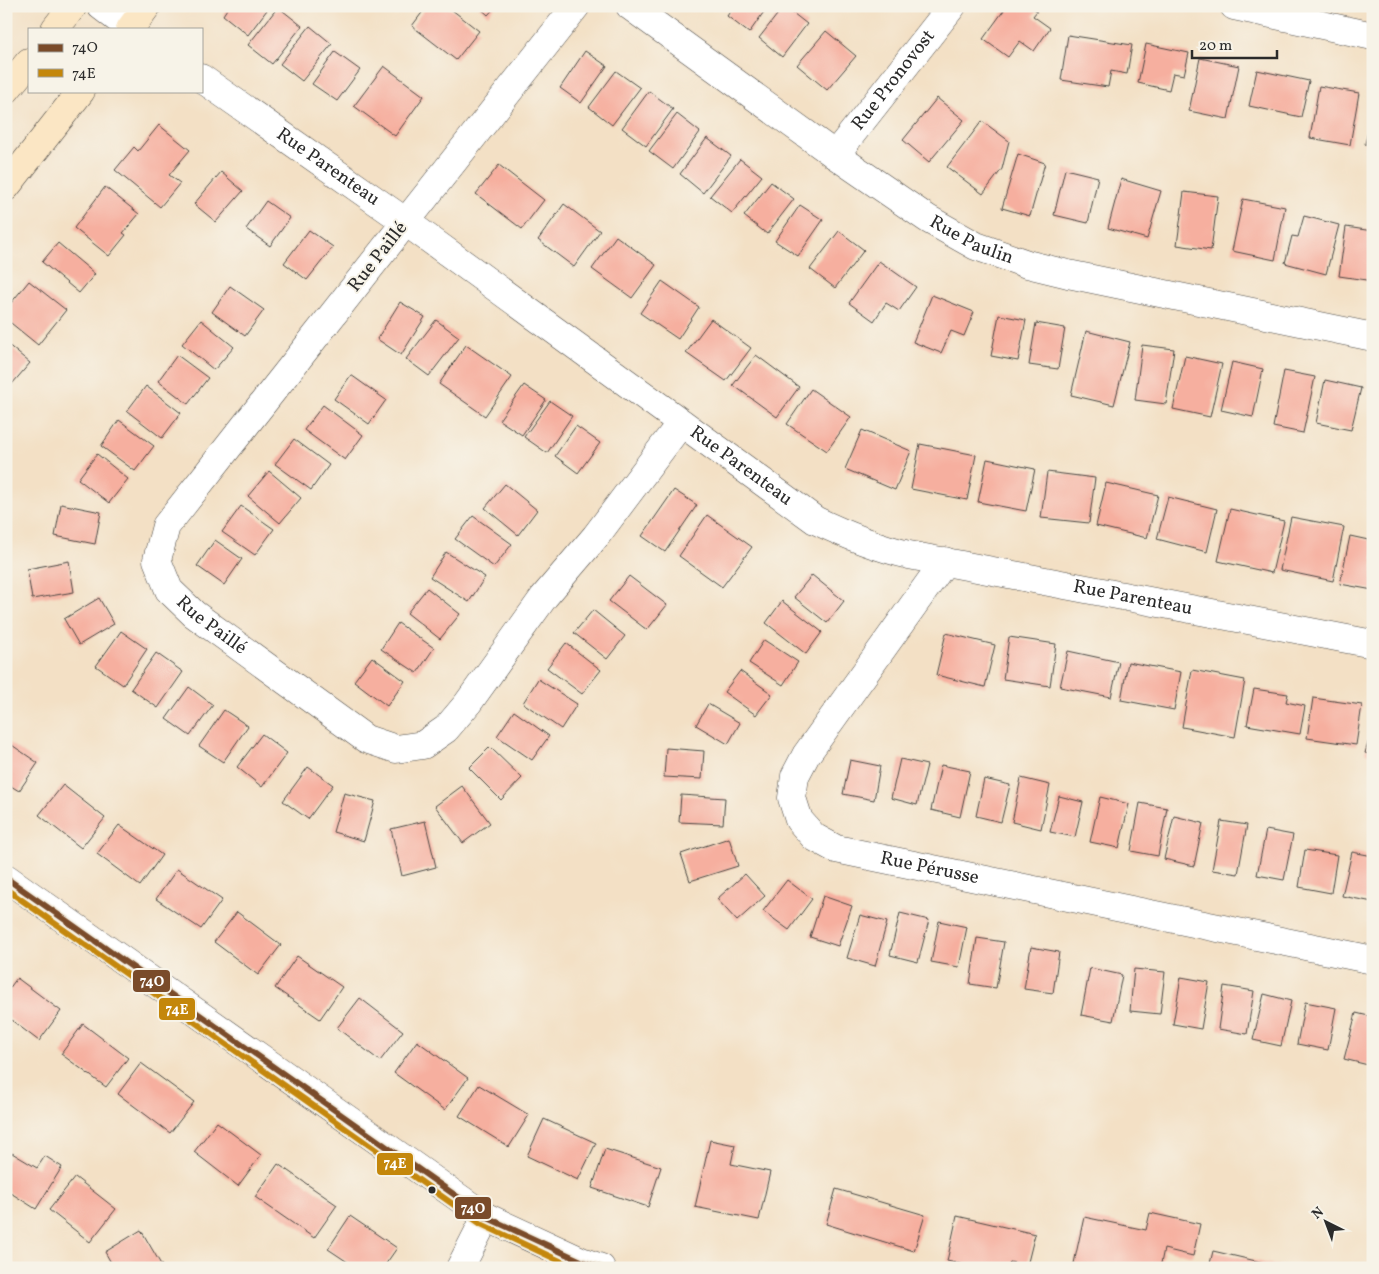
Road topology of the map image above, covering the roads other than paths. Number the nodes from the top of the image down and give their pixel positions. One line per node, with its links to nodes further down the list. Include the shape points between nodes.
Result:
1 (73, 6): 8 (main road)
2 (101, 6): 9 (street)
3 (147, 6): 10 (main road)
4 (576, 6): 18 (street, Rue Paillé)
5 (630, 6): 16 (street, Rue Paulin)
6 (952, 6): 16 (street, Rue Pronovost)
7 (1234, 6): 11 (street)
8 (57, 28)
9 (129, 28)
10 (131, 28)
11 (1373, 36)
12 (28, 63): 14 (main road)
13 (202, 79): 18 (street, Rue Parenteau)
14 (6, 90)
15 (80, 92): 17 (main road)
16 (835, 155): 19 (street, Rue Paulin, via 928,220 976,246 1027,264)
17 (6, 187)
18 (406, 222): 20 (street, Rue Parenteau); 20 (street, Rue Paillé, via 166,526 157,560 169,590 194,614 366,739 396,749 423,746 446,729 468,703 544,597 596,536)
19 (1373, 337)
20 (681, 423): 21 (street, Rue Parenteau, via 815,520 879,548)
21 (945, 561): 22 (street, Rue Parenteau); 24 (street, Rue Pérusse, via 806,755 795,776 792,798 800,820 814,837 836,849)
22 (1373, 644)
23 (6, 878): 25 (street)
24 (1373, 960)
25 (486, 1217): 26 (street); 27 (street)
26 (460, 1268)
27 (601, 1268)

